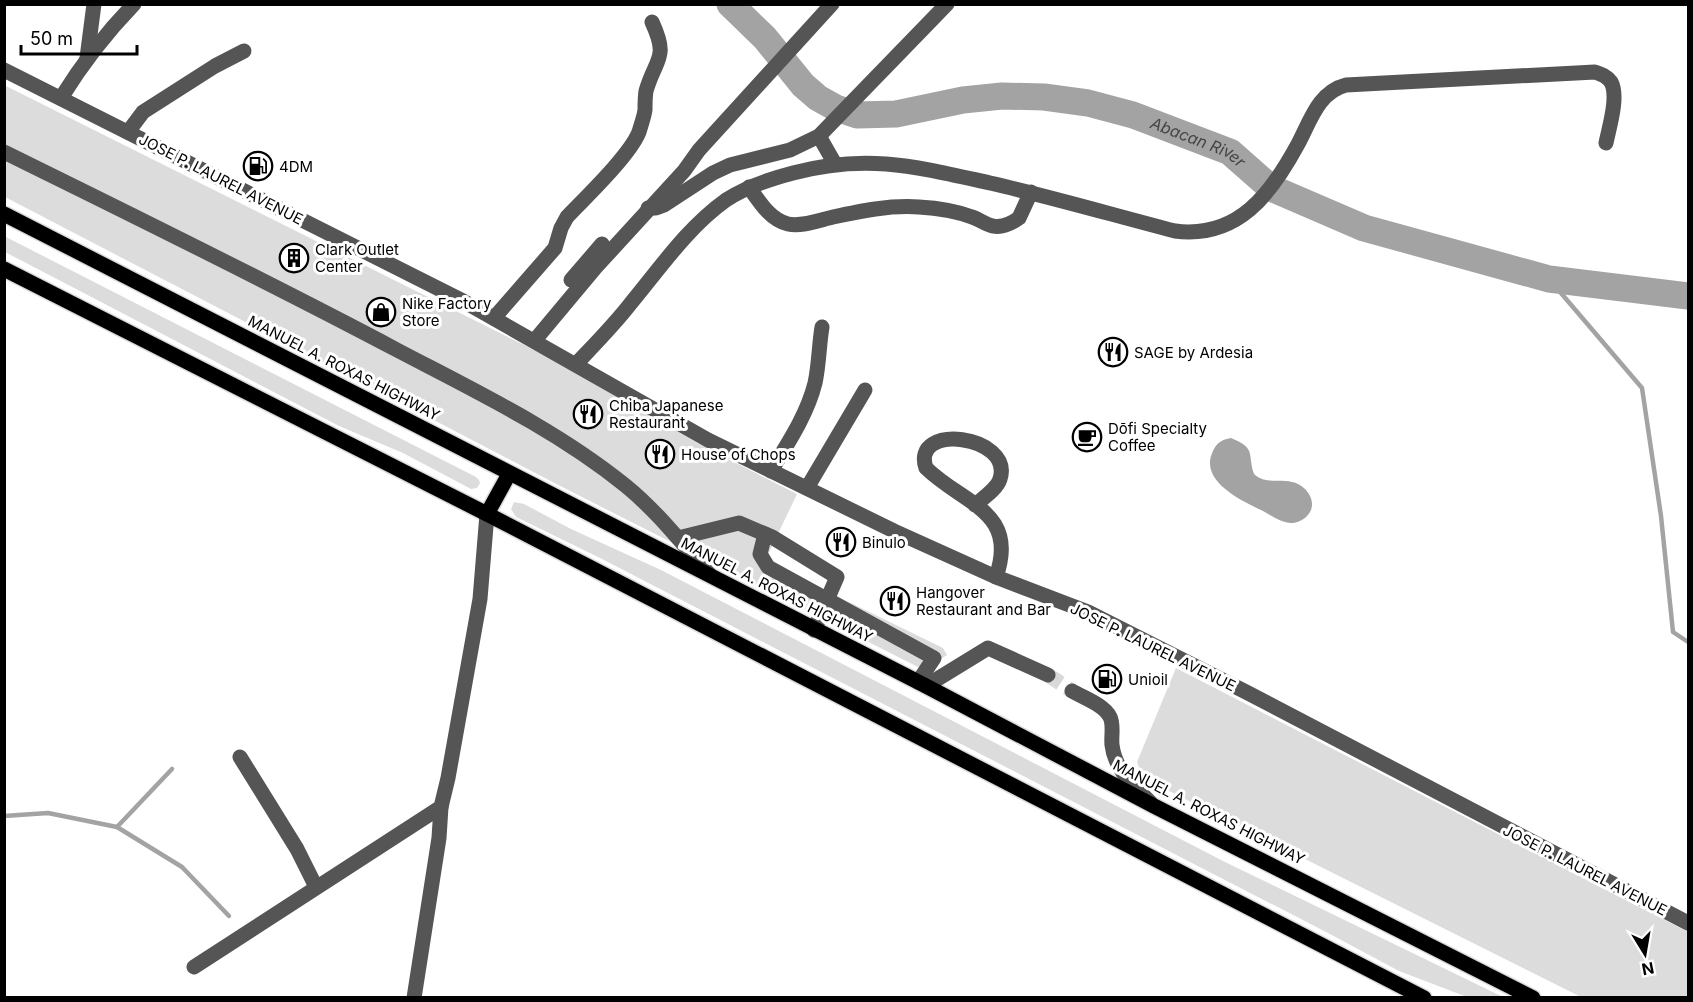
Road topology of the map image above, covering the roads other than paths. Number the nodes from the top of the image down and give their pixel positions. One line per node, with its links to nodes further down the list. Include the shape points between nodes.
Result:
1 (94, 4): 7 (street)
2 (134, 4): 7 (street)
3 (947, 4): 11 (street)
4 (826, 7): 17 (street, via 684,171)
5 (652, 22): 20 (street, via 661,49 638,134 630,148 567,217 555,248)
6 (244, 51): 10 (street, via 143,112)
7 (87, 60): 9 (street)
8 (4, 70): 9 (street, JOSE P. LAUREL AVENUE)
9 (61, 98): 10 (street, JOSE P. LAUREL AVENUE)
10 (128, 132): 20 (street, JOSE P. LAUREL AVENUE)
11 (819, 136): 14 (street); 17 (street, via 790,150 730,165 664,205)
12 (1606, 143): 16 (street, via 1613,90 1611,82 1595,72 1346,85 1329,93 1315,110 1271,188 1249,212 1219,228 1191,233)
13 (4, 152): 31 (street, via 189,243 531,421 627,487)
14 (836, 164): 15 (street, via 775,177); 16 (street, via 870,162 922,168)
15 (749, 187): 16 (street, via 767,211 789,225 898,206 940,210 993,226 1003,225 1019,218); 23 (street, via 726,201 682,239 631,304)
16 (1030, 192)
17 (644, 205): 22 (street)
18 (4, 214): 26 (main road, MANUEL A. ROXAS HIGHWAY)
19 (4, 269): 29 (main road)
20 (494, 318): 22 (street, JOSE P. LAUREL AVENUE)
21 (822, 327): 25 (street, via 810,399 794,435)
22 (530, 337): 23 (street, JOSE P. LAUREL AVENUE)
23 (576, 364): 25 (street, JOSE P. LAUREL AVENUE)
24 (865, 390): 27 (street)
25 (771, 471): 27 (street, JOSE P. LAUREL AVENUE)
26 (509, 474): 29 (main road); 33 (main road, MANUEL A. ROXAS HIGHWAY)
27 (807, 488): 32 (street, JOSE P. LAUREL AVENUE)
28 (975, 505): 28 (street, via 926,468 925,454 936,442 944,439 983,445 998,459 1001,477); 32 (street, via 994,523 1002,541)
29 (487, 514): 41 (street, via 480,599); 46 (main road)
30 (765, 534): 31 (street, via 739,523); 34 (street, via 760,554 768,567); 34 (street, via 837,577)
31 (678, 538): 33 (street)
32 (996, 577): 43 (street, JOSE P. LAUREL AVENUE, via 1088,612)
33 (712, 578): 35 (main road, MANUEL A. ROXAS HIGHWAY)
34 (828, 601): 35 (street); 37 (street, via 934,657)
35 (814, 630): 37 (main road, MANUEL A. ROXAS HIGHWAY)
36 (1048, 675): 37 (street, via 988,648)
37 (922, 684): 40 (main road, MANUEL A. ROXAS HIGHWAY)
38 (1072, 691): 40 (street, via 1112,719 1116,762 1124,776)
39 (240, 757): 42 (street)
40 (1154, 806): 47 (main road, MANUEL A. ROXAS HIGHWAY)
41 (441, 807): 42 (street); 45 (street)
42 (316, 887): 44 (street)
43 (1689, 923)
44 (194, 967)
45 (414, 998)
46 (1424, 998)
47 (1533, 998)

